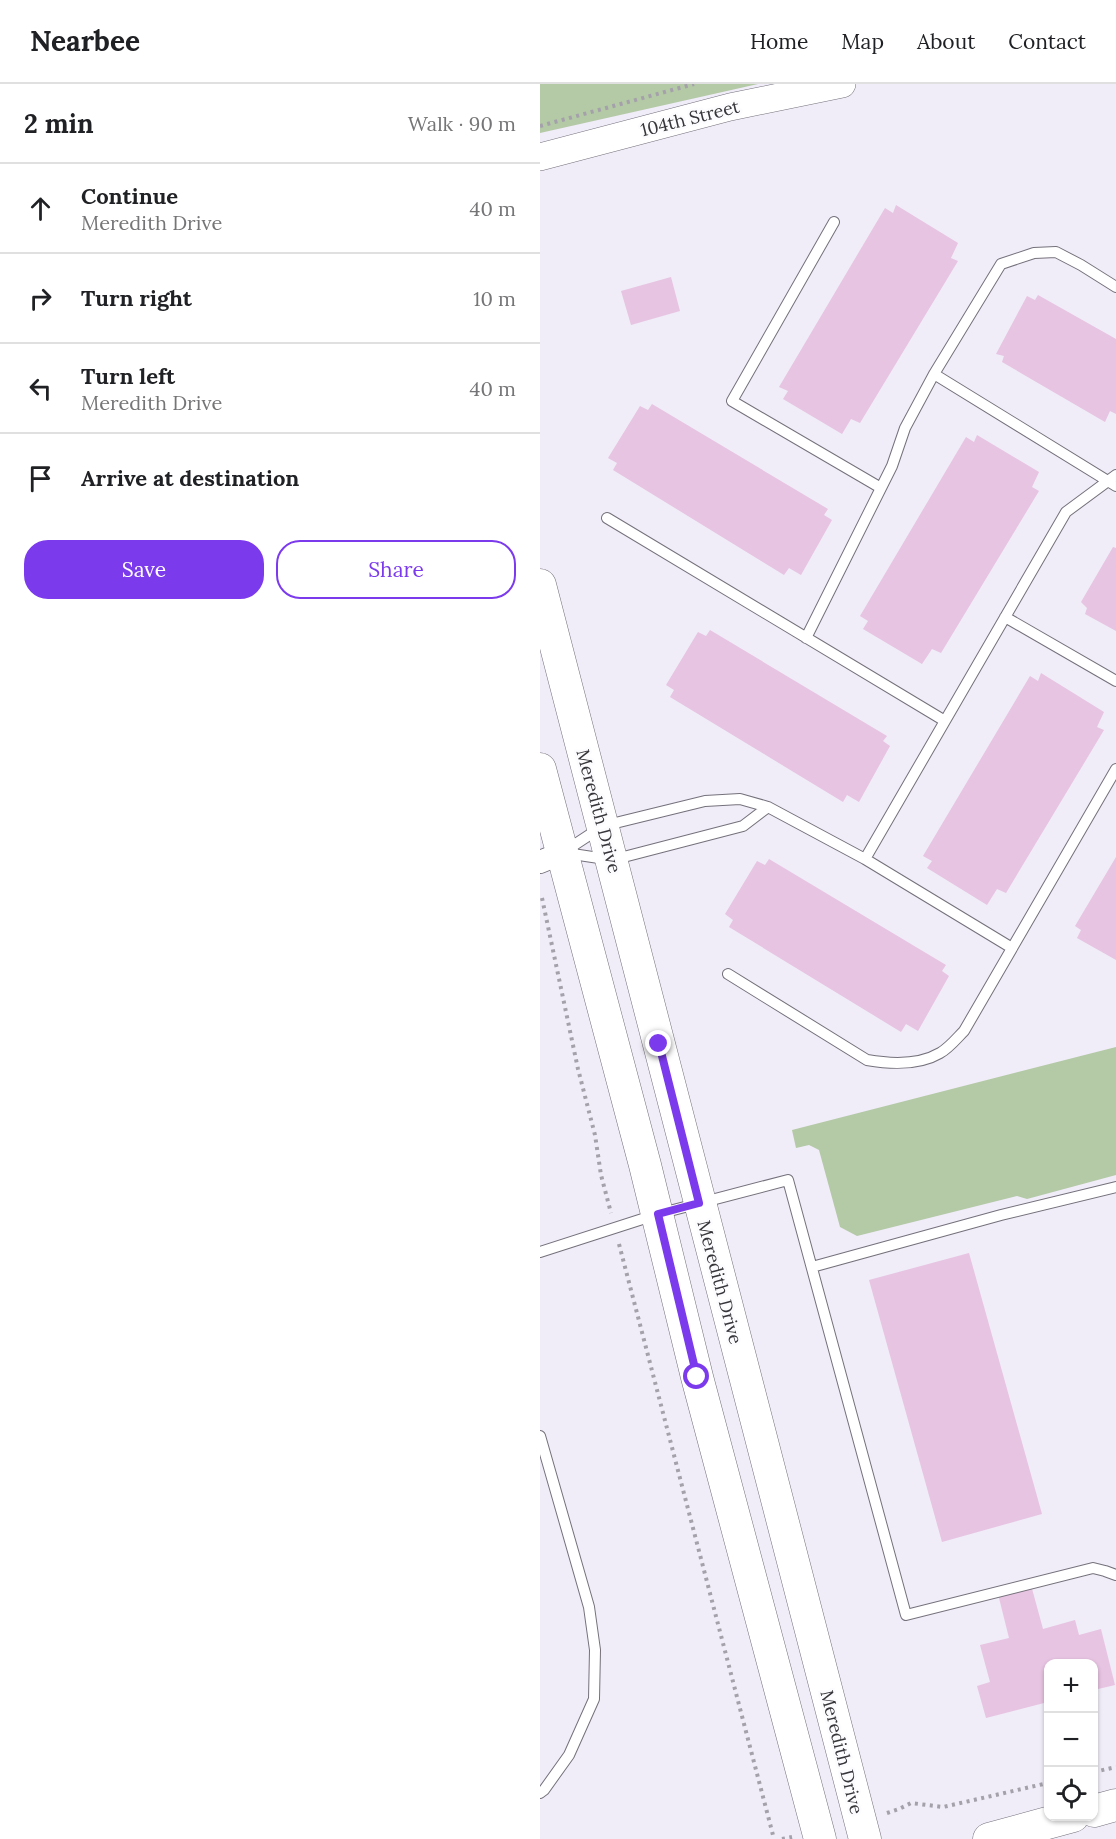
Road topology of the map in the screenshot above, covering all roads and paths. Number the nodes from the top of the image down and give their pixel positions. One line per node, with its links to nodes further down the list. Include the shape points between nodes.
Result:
1 (694, 84): 3 (path)
2 (842, 84): 4 (street, 104th Street, via 730,107)
3 (540, 126)
4 (540, 157)
5 (834, 222): 9 (lane, via 732,401)
6 (1116, 288): 7 (lane, via 1056,252 1034,253 1001,264)
7 (934, 374): 8 (lane); 9 (lane, via 905,428)
8 (1113, 481): 12 (lane, via 1066,512)
9 (881, 488): 13 (lane)
10 (607, 518): 13 (lane)
11 (540, 585): 19 (main road, Meredith Drive)
12 (1005, 617): 14 (lane); 15 (lane)
13 (806, 638): 15 (lane)
14 (1116, 681)
15 (945, 722): 22 (lane)
16 (540, 769): 20 (main road)
17 (1116, 769): 24 (lane)
18 (768, 807): 19 (lane, via 740,800 705,801); 21 (lane, via 743,826); 22 (lane)
19 (603, 826): 20 (lane); 21 (main road, Meredith Drive)
20 (551, 857): 21 (lane); 28 (main road)
21 (612, 860): 27 (main road, Meredith Drive)
22 (865, 860): 24 (lane)
23 (542, 897): 29 (path)
24 (1012, 948): 25 (lane, via 964,1031 941,1053 916,1062 867,1060)
25 (728, 974)
26 (1116, 1187): 31 (lane)
27 (699, 1203): 28 (lane); 31 (lane, via 788,1180); 41 (main road, Meredith Drive)
28 (658, 1214): 29 (lane); 42 (main road)
29 (615, 1228): 30 (lane); 43 (path)
30 (540, 1252)
31 (812, 1267): 33 (lane, via 906,1615 1094,1568)
32 (540, 1437): 37 (lane, via 590,1607 595,1650 594,1699 569,1755)
33 (1116, 1575)
34 (1116, 1767): 35 (path)
35 (1098, 1771)
36 (1044, 1784): 41 (path, via 943,1808 911,1803)
37 (540, 1793)
38 (1116, 1805): 39 (main road)
39 (1098, 1810)
40 (1055, 1821): 45 (main road)
41 (862, 1829)
42 (818, 1835): 44 (path)
43 (774, 1839)
44 (782, 1839)
45 (990, 1839)

